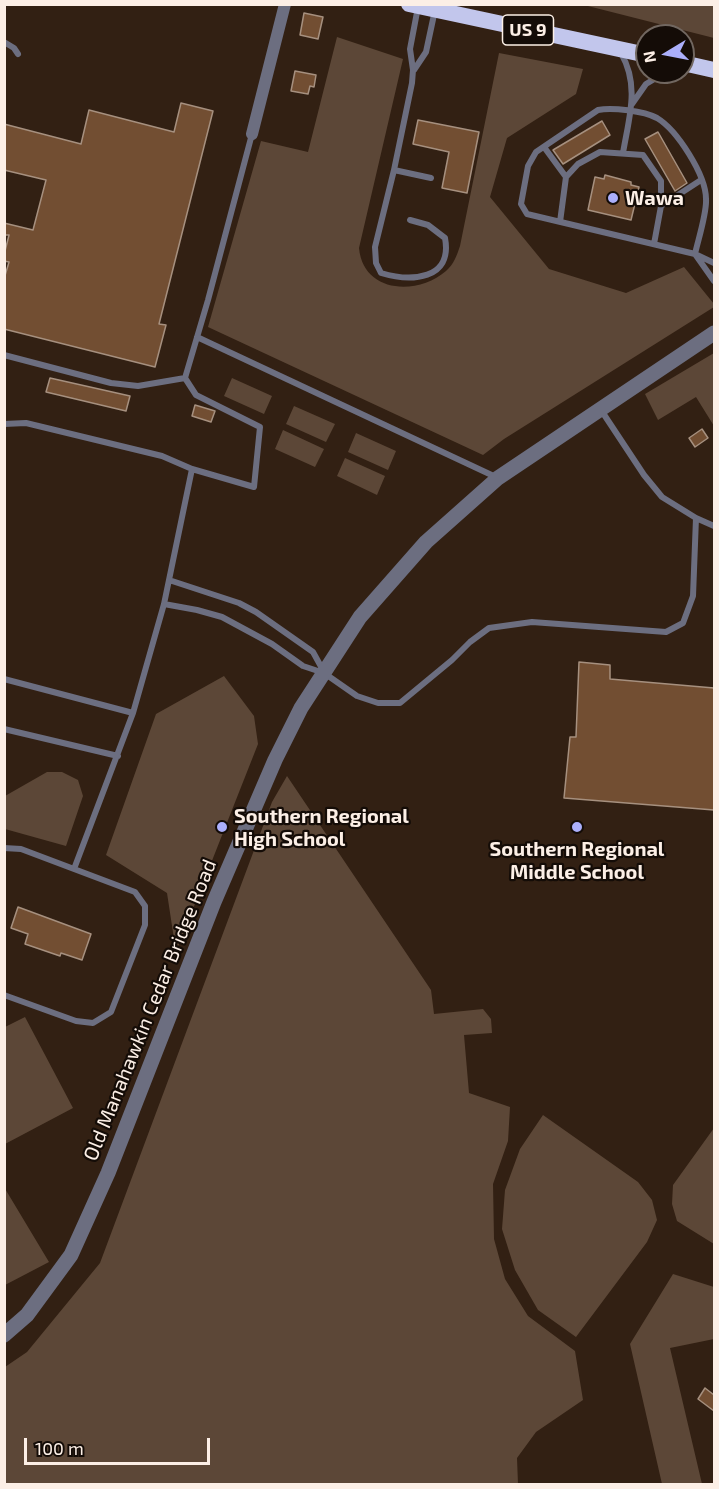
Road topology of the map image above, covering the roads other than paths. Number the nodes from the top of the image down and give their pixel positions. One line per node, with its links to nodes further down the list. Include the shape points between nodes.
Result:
1 (285, 4): 13 (street)
2 (420, 7): 3 (highway, US 9); 9 (lane, via 410,49); 9 (lane, via 426,52)
3 (461, 10): 5 (highway, US 9)
4 (4, 42): 7 (lane)
5 (619, 50): 6 (highway, US 9); 12 (lane, via 632,80)
6 (635, 53)
7 (18, 54)
8 (695, 66): 10 (highway)
9 (413, 70): 16 (lane)
10 (714, 70)
11 (646, 84): 12 (lane)
12 (631, 108): 14 (lane, via 598,110); 15 (lane); 19 (lane, via 655,116 668,126 696,164)
13 (252, 134): 28 (lane)
14 (544, 147): 17 (lane); 22 (lane, via 528,166 521,204 526,214)
15 (623, 153): 17 (lane, via 600,152 578,164); 20 (lane, via 643,155 661,181)
16 (394, 170): 18 (lane); 21 (lane, via 375,248 381,273 423,276 433,273 445,257 445,238 428,225)
17 (566, 177): 22 (lane)
18 (431, 178)
19 (701, 180): 20 (lane); 24 (lane, via 706,199)
20 (661, 206): 23 (lane)
21 (410, 220)
22 (560, 222): 23 (lane)
23 (654, 244): 24 (lane)
24 (695, 254): 25 (lane); 26 (lane)
25 (714, 263)
26 (714, 281)
27 (714, 333): 31 (street, Old Manahawkin Cedar Bridge Road)
28 (197, 336): 30 (lane); 34 (lane)
29 (4, 355): 30 (lane, via 111,383 138,386)
30 (184, 378): 33 (lane, via 196,395 260,427 254,487)
31 (600, 409): 34 (street, Old Manahawkin Cedar Bridge Road); 35 (lane, via 662,497)
32 (4, 424): 33 (lane, via 26,423 162,456)
33 (192, 469): 37 (lane)
34 (498, 478): 39 (street, Old Manahawkin Cedar Bridge Road, via 415,555 360,617)
35 (696, 518): 36 (lane); 39 (lane, via 693,596 683,622 666,633 532,622 489,628 400,703 378,703 357,696)
36 (714, 526)
37 (169, 580): 38 (lane); 39 (lane, via 256,612 313,651)
38 (164, 604): 39 (lane, via 222,617 303,666); 41 (lane)
39 (324, 673): 47 (street, Old Manahawkin Cedar Bridge Road, via 275,760 71,1255 27,1315)
40 (4, 679): 41 (lane)
41 (133, 712): 43 (lane)
42 (4, 729): 43 (lane)
43 (118, 756): 45 (lane)
44 (4, 848): 45 (lane, via 21,849)
45 (74, 869): 46 (lane, via 135,892 145,906 146,925 111,1012 93,1023 76,1021)
46 (4, 994)
47 (4, 1335)

